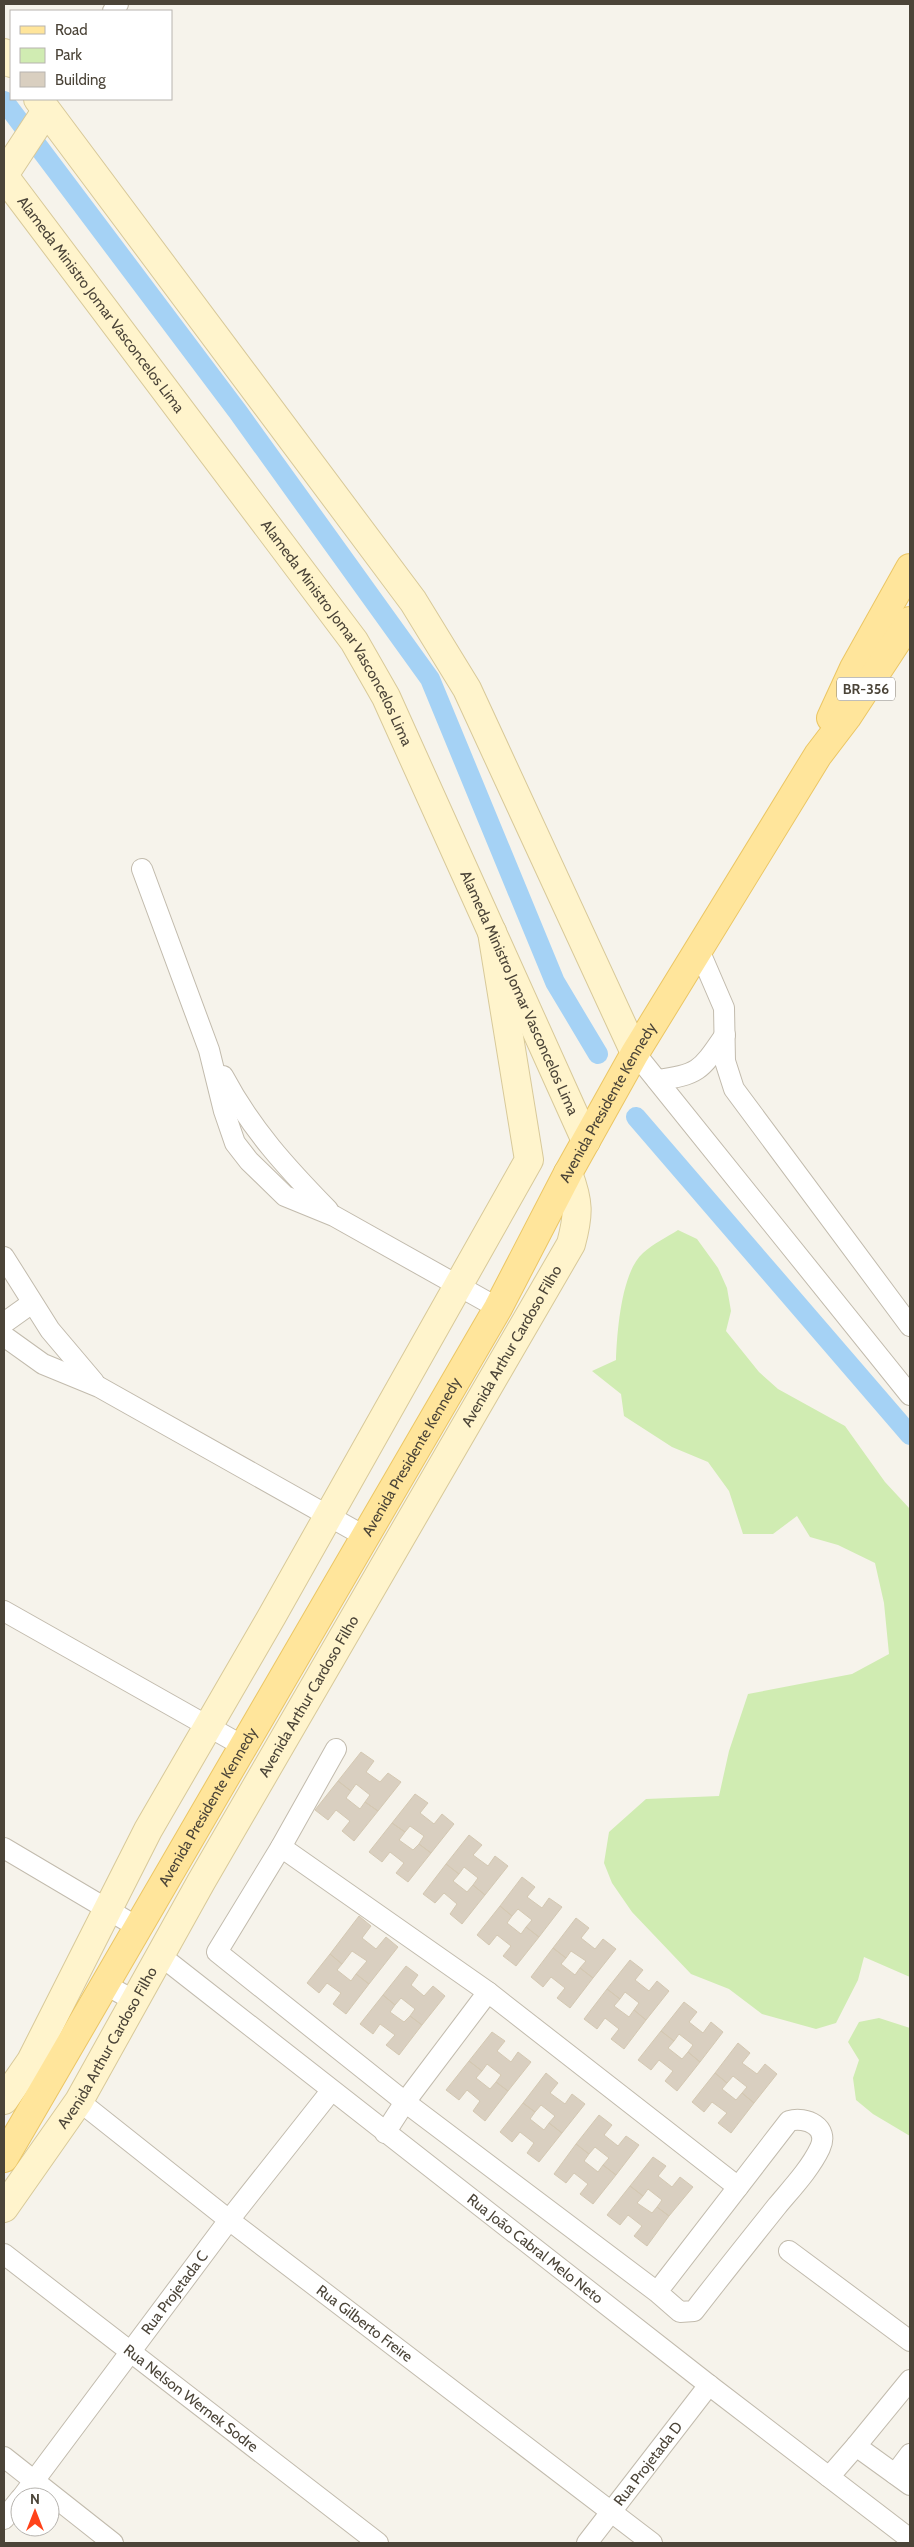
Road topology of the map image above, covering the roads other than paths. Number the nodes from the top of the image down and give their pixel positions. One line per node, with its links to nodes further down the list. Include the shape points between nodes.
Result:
1 (44, 108): 2 (main road); 10 (main road, via 407,593 442,646 467,688)
2 (8, 170): 7 (main road, Alameda Ministro Jomar Vasconcelos Lima, via 354,641 386,697)
3 (910, 568): 5 (main road, Avenida Presidente Kennedy, via 840,696)
4 (910, 621): 5 (main road, Avenida Presidente Kennedy / BR-356)
5 (818, 755): 8 (main road, Avenida Presidente Kennedy)
6 (142, 869): 15 (street, via 209,1050 234,1143 285,1196 334,1216)
7 (492, 932): 12 (main road, Alameda Ministro Jomar Vasconcelos Lima); 15 (main road, via 529,1160)
8 (699, 950): 9 (street, via 724,1008); 10 (main road, Avenida Presidente Kennedy)
9 (724, 1035): 11 (street, via 706,1063 686,1076); 19 (street, via 725,1061 734,1089)
10 (636, 1053): 11 (street); 12 (main road, Avenida Presidente Kennedy)
11 (657, 1080): 22 (street)
12 (586, 1141): 13 (main road, Avenida Presidente Kennedy)
13 (568, 1173): 17 (main road, Avenida Presidente Kennedy); 32 (main road, Avenida Arthur Cardoso Filho, via 577,1196 578,1216 571,1244)
14 (4, 1257): 16 (street)
15 (458, 1286): 17 (street); 23 (main road)
16 (32, 1303): 18 (street); 21 (street, via 50,1330)
17 (498, 1308): 24 (main road, Avenida Presidente Kennedy)
18 (4, 1323)
19 (910, 1326)
20 (4, 1336): 21 (street, via 44,1364)
21 (99, 1387): 23 (street)
22 (910, 1395)
23 (329, 1516): 24 (street); 26 (main road)
24 (366, 1537): 27 (main road, Avenida Presidente Kennedy)
25 (4, 1610): 26 (street)
26 (208, 1726): 27 (street); 33 (main road, via 148,1830)
27 (244, 1746): 31 (main road, Avenida Presidente Kennedy)
28 (336, 1749): 29 (street)
29 (281, 1847): 37 (street); 42 (street, via 217,1952)
30 (4, 1848): 33 (street)
31 (174, 1868): 32 (street); 34 (main road, Avenida Presidente Kennedy)
32 (201, 1882): 35 (main road, Avenida Arthur Cardoso Filho)
33 (108, 1910): 34 (street); 40 (main road, via 31,2061)
34 (139, 1928): 36 (main road, Avenida Presidente Kennedy)
35 (161, 1956): 38 (main road, Avenida Arthur Cardoso Filho); 39 (street, Rua João Cabral Melo Neto)
36 (106, 1986): 38 (street); 44 (main road, Avenida Presidente Kennedy)
37 (488, 1992): 42 (street); 45 (street)
38 (134, 2001): 41 (main road, Avenida Arthur Cardoso Filho)
39 (331, 2091): 43 (street, Rua João Cabral Melo Neto); 47 (street, Rua Projetada C)
40 (4, 2100)
41 (79, 2102): 46 (main road, Avenida Arthur Cardoso Filho); 47 (street, Rua Gilberto Freire)
42 (405, 2102): 43 (street); 50 (street)
43 (385, 2133): 54 (street, Rua João Cabral Melo Neto)
44 (4, 2158)
45 (738, 2187): 50 (street); 50 (street, via 789,2121 804,2118 820,2131 820,2147 802,2175 694,2311 680,2312)
46 (4, 2208)
47 (229, 2220): 52 (street, Rua Projetada C); 62 (street, Rua Gilberto Freire)
48 (789, 2251): 51 (street)
49 (4, 2254): 52 (street, Rua Nelson Wernek Sodre)
50 (657, 2292)
51 (910, 2341)
52 (130, 2352): 61 (street, Rua Projetada C); 66 (street, Rua Nelson Wernek Sodre)
53 (910, 2380): 55 (street)
54 (709, 2385): 58 (street, Rua João Cabral Melo Neto); 62 (street, Rua Projetada D)
55 (856, 2446): 58 (street); 59 (street)
56 (910, 2454): 59 (street)
57 (4, 2457): 60 (street)
58 (830, 2477): 64 (street, Rua João Cabral Melo Neto)
59 (903, 2480)
60 (22, 2487)
61 (29, 2487)
62 (612, 2511): 67 (street, Rua Projetada D); 68 (street, Rua Gilberto Freire)
63 (60, 2513): 65 (street)
64 (910, 2539)
65 (113, 2543)
66 (378, 2543)
67 (587, 2543)
68 (652, 2543)

